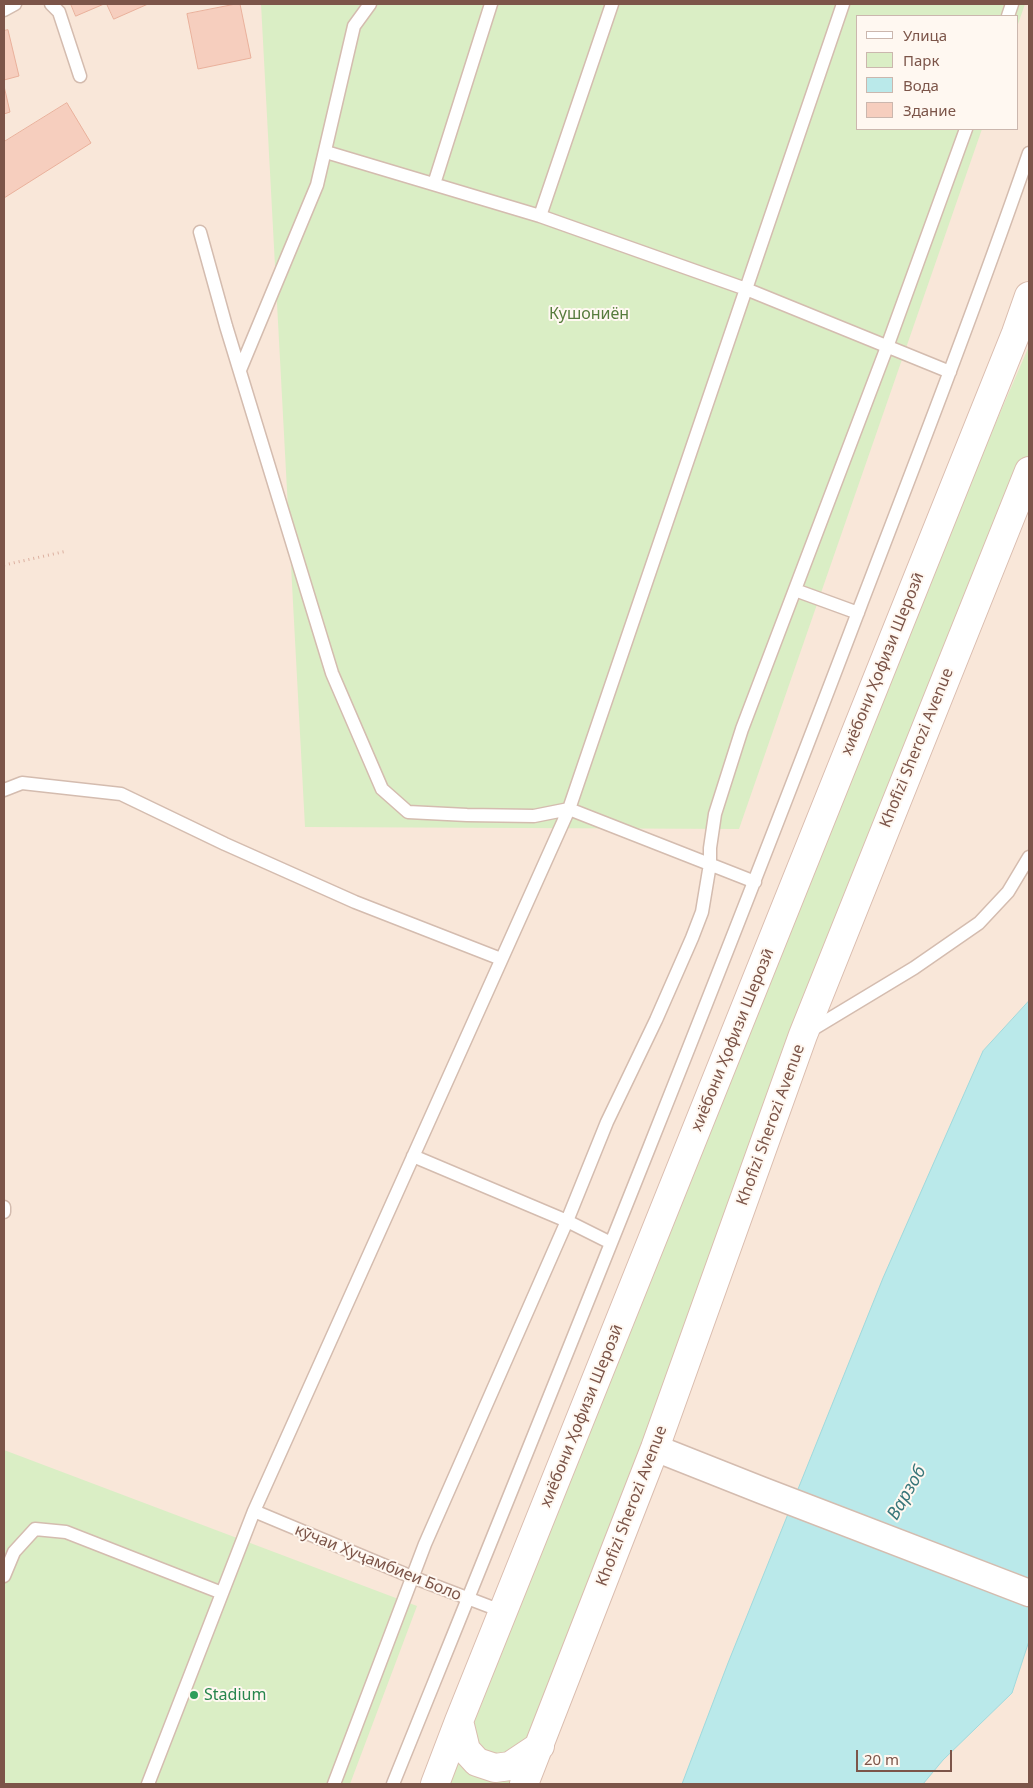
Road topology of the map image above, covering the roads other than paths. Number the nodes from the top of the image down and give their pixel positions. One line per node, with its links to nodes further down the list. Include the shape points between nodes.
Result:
1 (15, 4): 7 (lane)
2 (51, 4): 8 (lane, via 59,12)
3 (370, 4): 10 (lane, via 354,26)
4 (491, 4): 12 (lane)
5 (612, 4): 13 (lane)
6 (843, 4): 15 (lane)
7 (4, 10)
8 (80, 76)
9 (966, 130): 17 (lane)
10 (326, 152): 12 (lane); 18 (lane, via 317,185)
11 (1029, 154): 19 (lane)
12 (434, 184): 13 (lane)
13 (540, 216): 15 (lane)
14 (200, 232): 18 (lane)
15 (746, 289): 17 (lane); 24 (lane)
16 (1029, 296): 42 (main road, хиёбони Ҳофизи Шерозӣ)
17 (887, 348): 19 (lane); 21 (lane)
18 (240, 370): 24 (lane, via 332,673 382,789 408,812 534,816)
19 (950, 372): 22 (lane)
20 (1029, 471): 29 (main road, Khofizi Sherozi Avenue)
21 (795, 590): 22 (lane); 26 (lane, via 742,729 715,814)
22 (858, 613): 27 (lane)
23 (4, 790): 28 (lane, via 22,783 121,794 355,902)
24 (568, 809): 26 (lane); 28 (lane)
25 (1029, 857): 29 (lane, via 1008,892 979,923 914,968)
26 (710, 864): 27 (lane); 33 (lane, via 702,912 692,938 607,1122)
27 (755, 882): 34 (lane)
28 (501, 959): 30 (lane)
29 (803, 1035): 35 (main road, Khofizi Sherozi Avenue)
30 (413, 1156): 33 (lane); 36 (lane)
31 (4, 1207): 32 (lane)
32 (4, 1212)
33 (567, 1221): 34 (lane); 38 (lane)
34 (611, 1243): 41 (lane)
35 (654, 1448): 39 (street); 44 (main road, Khofizi Sherozi Avenue)
36 (254, 1511): 38 (lane, кӯчаи Хуҷамбиеи Боло); 40 (lane)
37 (4, 1576): 40 (lane, via 14,1552 35,1529 66,1532)
38 (412, 1577): 41 (lane, кӯчаи Хуҷамбиеи Боло); 46 (lane)
39 (1029, 1592)
40 (222, 1593): 45 (lane)
41 (468, 1599): 42 (lane, кӯчаи Хуҷамбиеи Боло); 47 (lane)
42 (504, 1612): 43 (main road, хиёбони Ҳофизи Шерозӣ)
43 (459, 1722): 44 (main road, via 466,1750 477,1762 494,1768 510,1766); 48 (main road, хиёбони Ҳофизи Шерозӣ)
44 (540, 1746): 49 (main road, Khofizi Sherozi Avenue)
45 (148, 1784)
46 (334, 1784)
47 (392, 1784)
48 (435, 1784)
49 (524, 1784)

